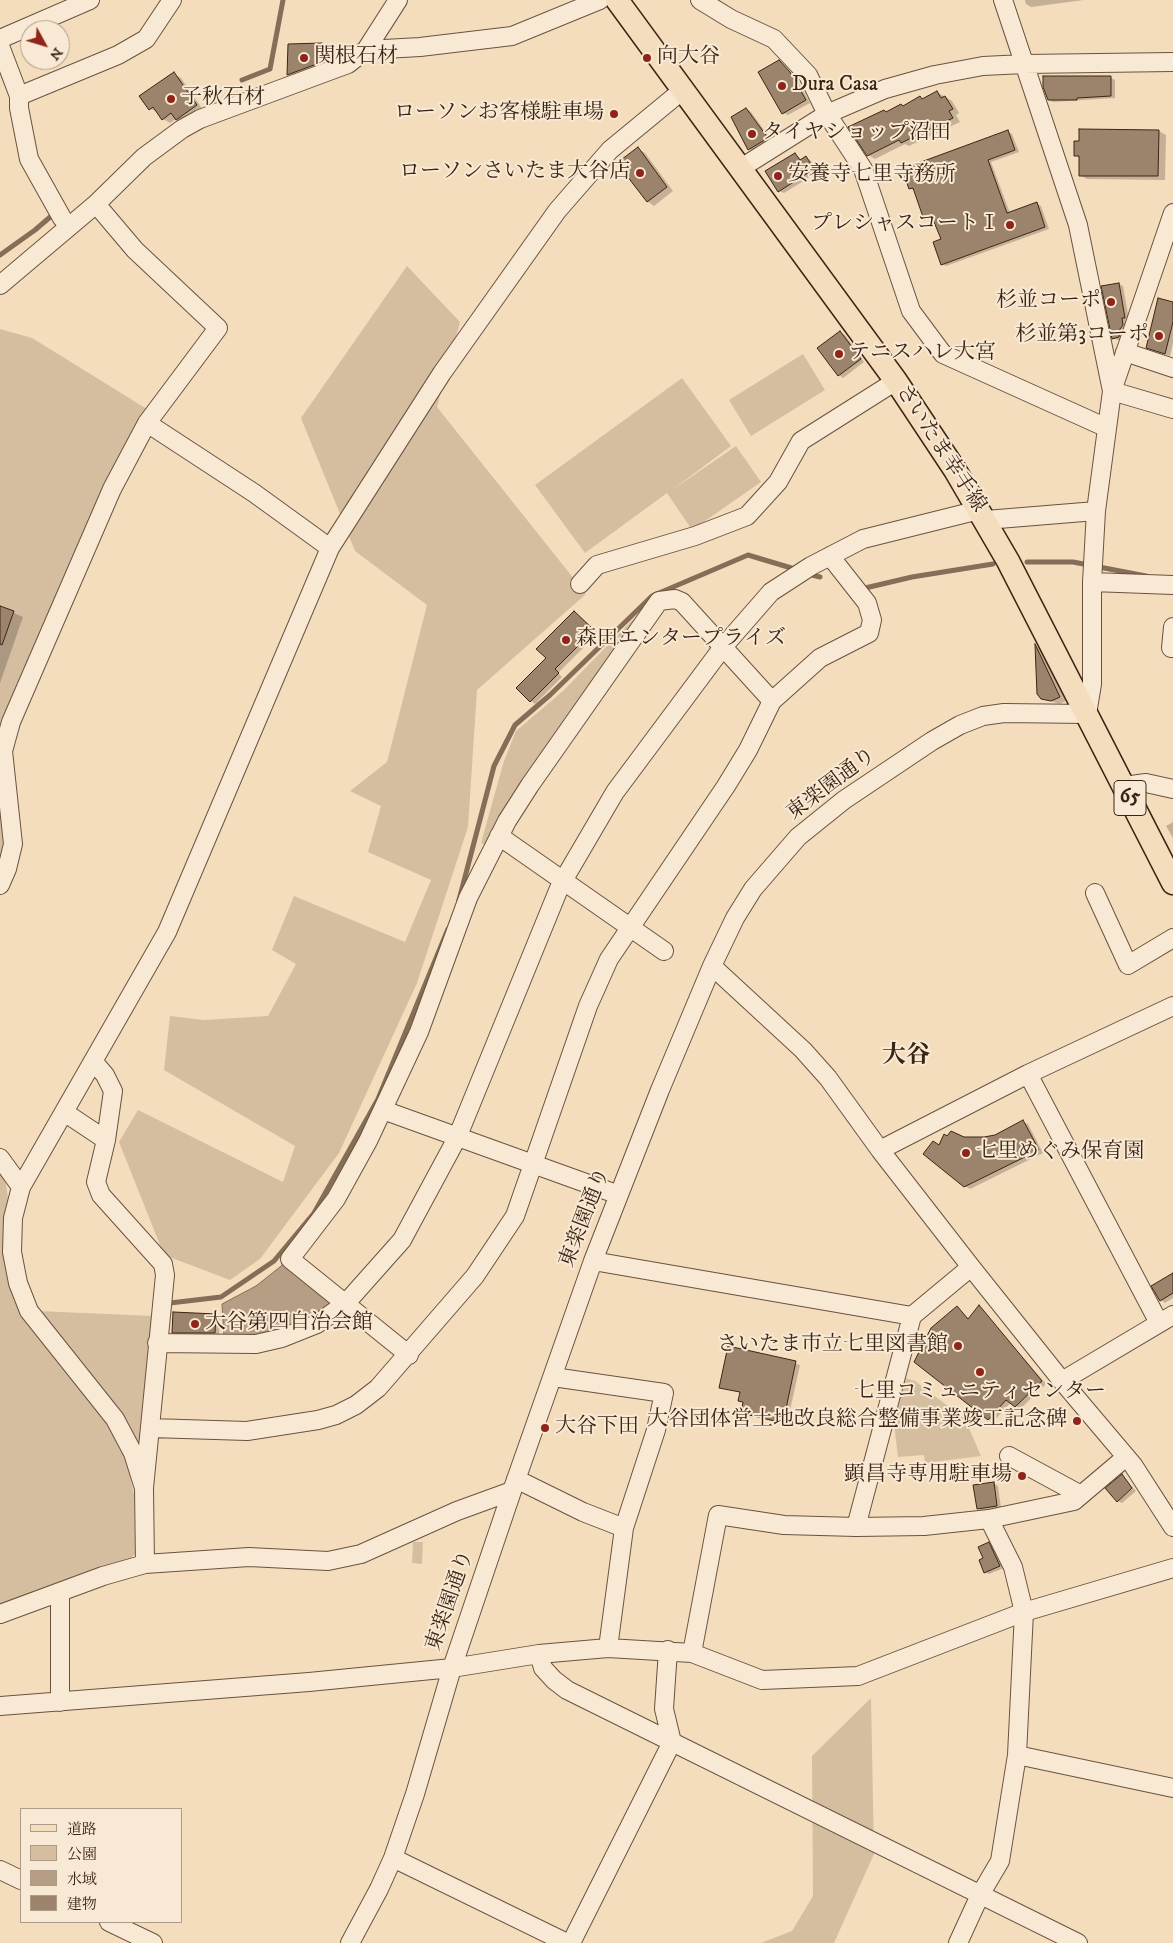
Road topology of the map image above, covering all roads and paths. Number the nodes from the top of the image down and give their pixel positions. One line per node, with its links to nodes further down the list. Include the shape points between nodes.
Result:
1 (90, 0): 8 (street)
2 (172, 0): 14 (street, via 146,39 118,55)
3 (398, 0): 10 (street)
4 (600, 0): 10 (street, via 512,36)
5 (617, 0): 13 (main road, さいたま幸手線 / 65)
6 (700, 0): 15 (street, via 774,39 808,75)
7 (1003, 0): 12 (street)
8 (0, 39)
9 (0, 46): 14 (street)
10 (366, 50): 17 (street, via 348,64 200,119 182,129 144,158)
11 (1173, 62): 12 (street)
12 (1024, 64): 15 (street, via 983,66 935,74 885,89); 24 (street, via 1078,225)
13 (684, 89): 16 (main road, さいたま幸手線 / 65); 30 (street, via 610,150 557,212 442,373)
14 (19, 96): 19 (street, via 29,159)
15 (827, 114): 16 (street); 27 (street, via 863,169 911,311 943,354)
16 (741, 168): 23 (main road, さいたま幸手線 / 65)
17 (96, 204): 19 (street); 26 (street, via 135,250 218,328)
18 (1173, 213): 21 (street)
19 (62, 218): 20 (street)
20 (0, 285)
21 (1125, 352): 22 (street); 24 (street)
22 (1173, 368)
23 (896, 381): 29 (main road, さいたま幸手線 / 65); 33 (street, via 801,441 778,482 747,516 695,536 597,565)
24 (1112, 391): 25 (street); 27 (street)
25 (1173, 409)
26 (147, 423): 30 (street, via 254,493); 46 (street, via 112,489 6,736 4,751 13,844)
27 (1107, 428): 28 (street)
28 (1096, 511): 29 (street); 32 (street)
29 (983, 515): 31 (street, via 863,538); 39 (main road, さいたま幸手線 / 65)
30 (330, 548): 53 (street, via 167,932)
31 (830, 556): 36 (street, via 771,592); 38 (street, via 867,603 872,620 869,633 820,658)
32 (1093, 571): 34 (street); 39 (street, via 1092,684)
33 (580, 584)
34 (1173, 585)
35 (1173, 627): 37 (street)
36 (723, 647): 38 (street); 42 (street, via 682,602 674,599 659,601 530,785); 44 (street, via 615,792)
37 (1173, 648)
38 (772, 701): 48 (street, via 726,786)
39 (1086, 714): 40 (main road, さいたま幸手線 / 65); 51 (street, 東楽園通り, via 1027,712 983,716 960,725 916,751 836,806 798,838 753,889 725,935)
40 (1124, 786): 41 (street, via 1146,783); 43 (main road, さいたま幸手線 / 65)
41 (1173, 789)
42 (499, 836): 44 (street); 55 (street, via 468,898 419,1032)
43 (1168, 861): 45 (main road, さいたま幸手線 / 65)
44 (563, 881): 48 (street); 57 (street)
45 (1173, 883)
46 (0, 885)
47 (1095, 893): 49 (street, via 1128,965)
48 (630, 927): 50 (street); 61 (street, via 609,959 588,1006)
49 (1173, 938)
50 (664, 951)
51 (712, 966): 59 (street, via 803,1050 828,1078); 63 (street, 東楽園通り)
52 (1173, 1006): 54 (street)
53 (93, 1062): 56 (street); 58 (street, via 113,1091)
54 (1028, 1074): 59 (street); 68 (street)
55 (383, 1110): 57 (street); 66 (street, via 336,1199 290,1259)
56 (64, 1112): 58 (street); 62 (street)
57 (457, 1138): 61 (street); 66 (street, via 402,1240)
58 (106, 1140): 69 (street, via 96,1182 101,1195 163,1264 165,1275)
59 (880, 1150): 65 (street)
60 (0, 1158): 62 (street)
61 (533, 1163): 63 (street); 70 (street, via 515,1216 503,1237)
62 (20, 1187): 77 (street, via 13,1218 12,1252 18,1283 29,1311 115,1419 133,1453)
63 (618, 1195): 64 (street, 東楽園通り)
64 (593, 1261): 67 (street); 71 (street, 東楽園通り)
65 (971, 1267): 67 (street); 72 (street)
66 (346, 1304): 69 (street, via 317,1324 256,1344); 70 (street)
67 (912, 1316): 80 (street)
68 (1166, 1319): 72 (street)
69 (157, 1343): 73 (street)
70 (409, 1355): 73 (street, via 378,1388 356,1405 327,1418 247,1431)
71 (553, 1377): 76 (street, 東楽園通り); 81 (street, via 664,1393 656,1430)
72 (1062, 1381): 75 (street)
73 (151, 1428): 77 (street)
74 (1009, 1456): 78 (street)
75 (1126, 1457): 78 (street); 82 (street)
76 (514, 1485): 81 (street); 83 (street, via 361,1554 328,1561 249,1558); 92 (street, 東楽園通り)
77 (144, 1488): 83 (street)
78 (1081, 1494): 79 (street, via 1074,1501)
79 (989, 1519): 80 (street, via 924,1526); 86 (street, via 1013,1567)
80 (856, 1527): 90 (street, via 784,1525 718,1515)
81 (624, 1528): 88 (street)
82 (1173, 1528)
83 (145, 1564): 85 (street)
84 (1173, 1568): 86 (street)
85 (60, 1592): 87 (street); 93 (street)
86 (1024, 1612): 90 (street, via 858,1676 762,1680); 96 (street)
87 (0, 1614)
88 (608, 1648): 89 (street); 91 (street)
89 (668, 1650): 90 (street); 95 (street, via 664,1709)
90 (692, 1653)
91 (539, 1654): 92 (street); 95 (street, via 543,1668 567,1690)
92 (452, 1668): 93 (street); 98 (street, 東楽園通り)
93 (60, 1702): 94 (street)
94 (0, 1706)
95 (672, 1742): 101 (street); 107 (street)
96 (1017, 1755): 97 (street); 101 (street, via 1000,1861)
97 (1173, 1788)
98 (393, 1858): 105 (street, 東楽園通り); 106 (street)
99 (0, 1870): 100 (street)
100 (20, 1880)
101 (980, 1895): 108 (street); 109 (street)
102 (110, 1923): 103 (street)
103 (128, 1937): 104 (street)
104 (153, 1943)
105 (350, 1943)
106 (567, 1943)
107 (571, 1943)
108 (958, 1943)
109 (1078, 1943)

